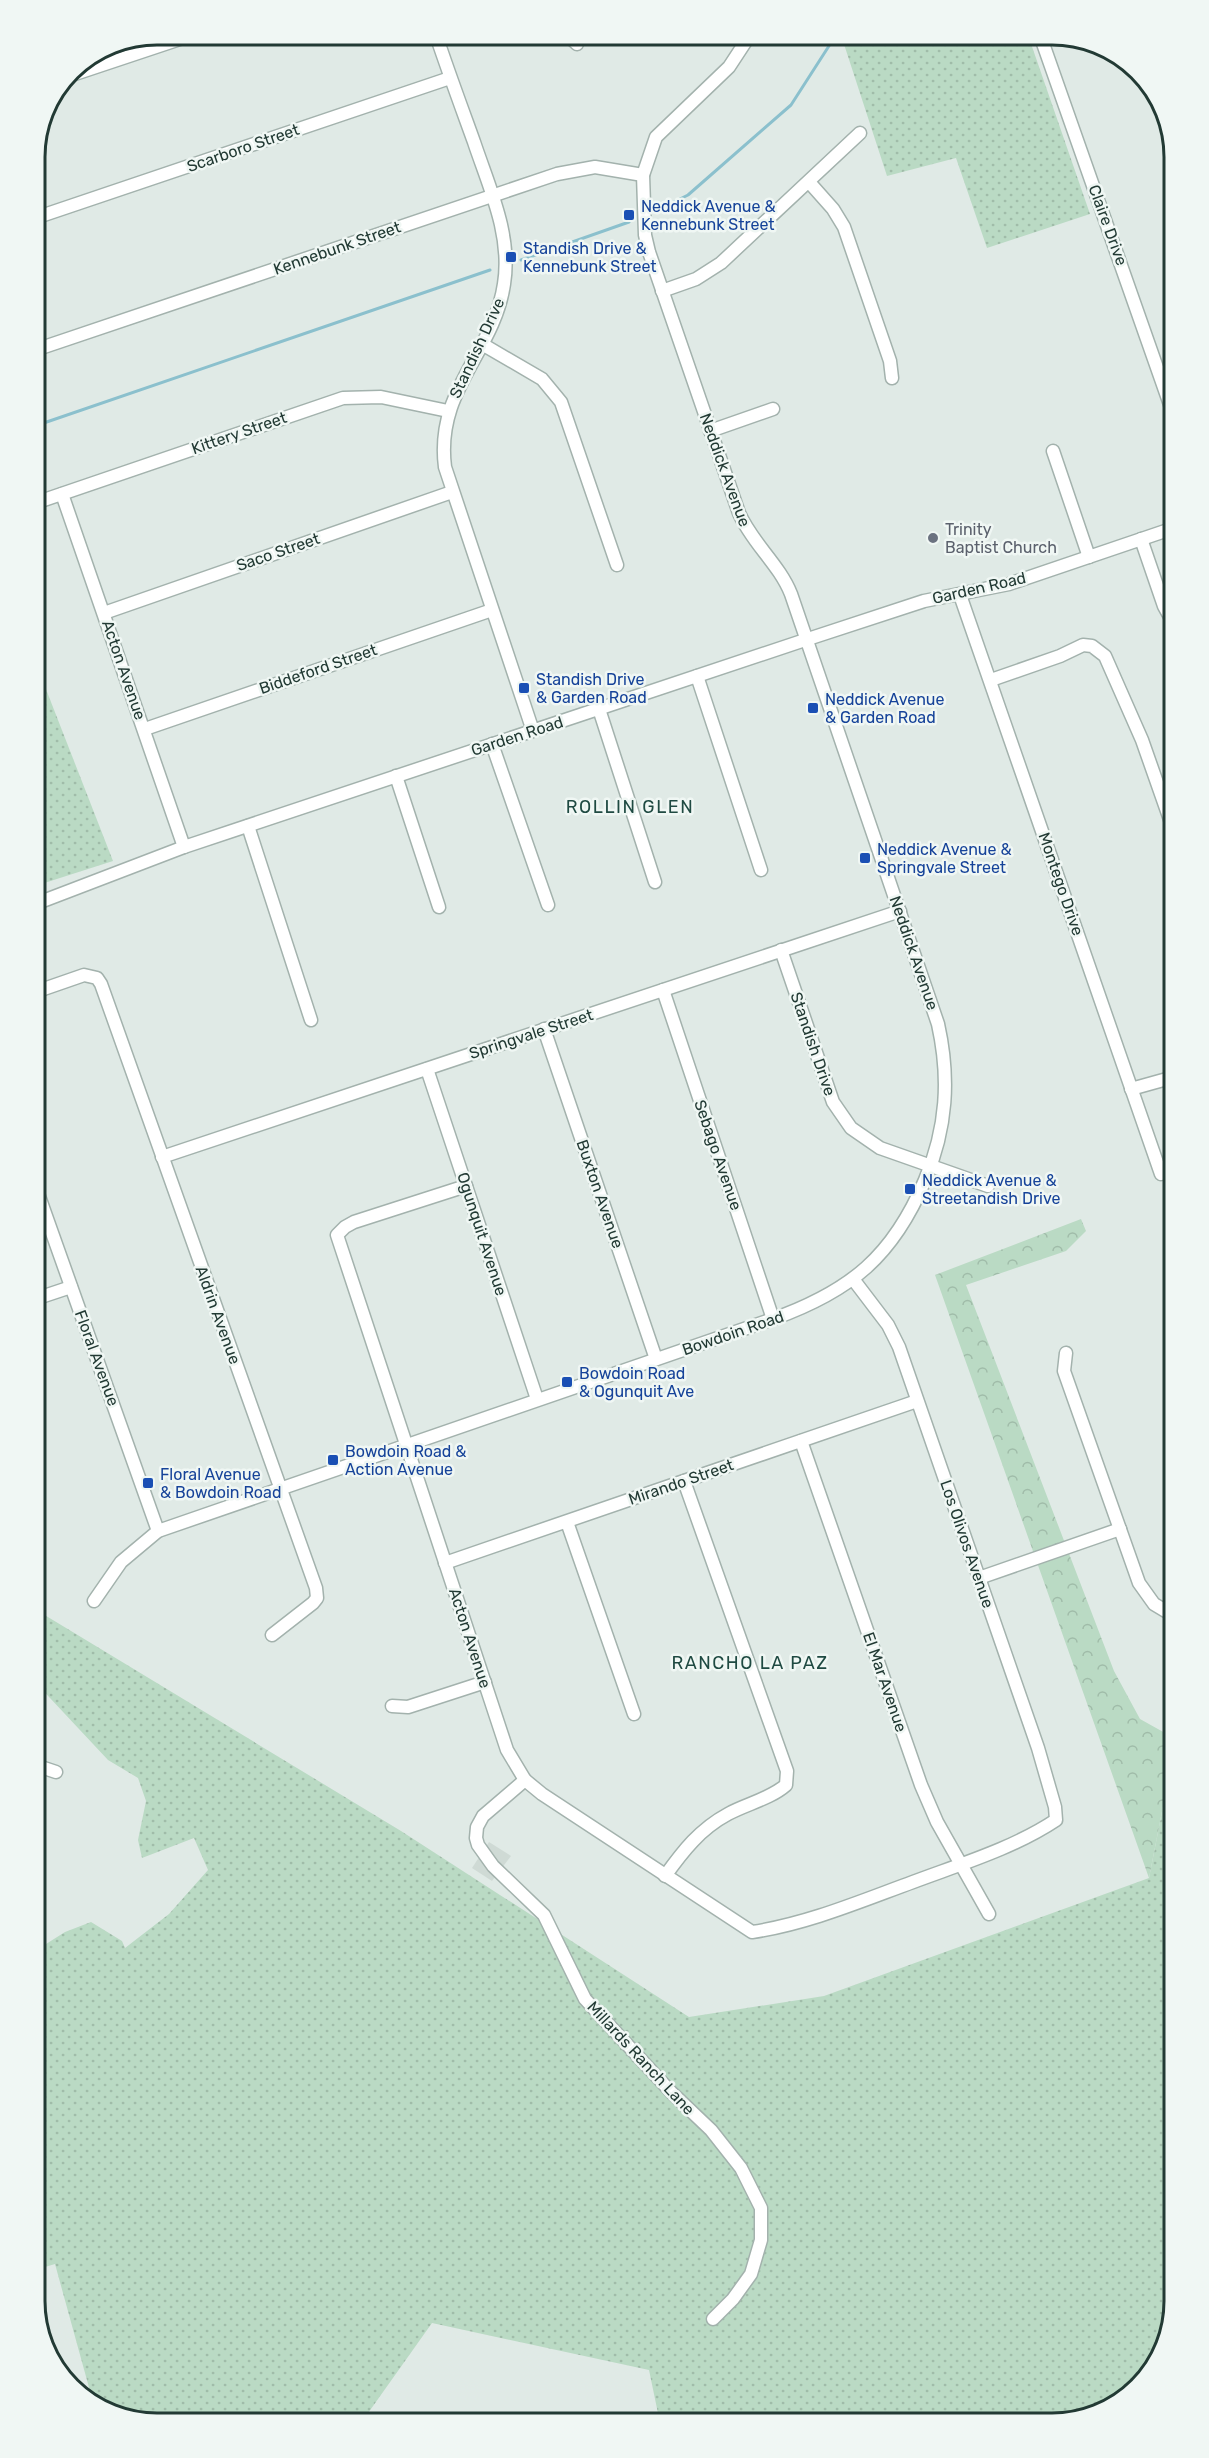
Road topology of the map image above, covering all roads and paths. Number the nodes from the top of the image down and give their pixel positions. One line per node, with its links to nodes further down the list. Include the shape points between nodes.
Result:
1 (152, 45): 5 (street)
2 (439, 45): 6 (street, Standish Drive)
3 (743, 45): 8 (street, Neddick Avenue, via 729,67 656,137)
4 (1044, 45): 16 (street, Claire Drive)
5 (89, 68)
6 (450, 78): 10 (street, Standish Drive); 11 (street, Scarboro Street)
7 (860, 133): 9 (street)
8 (643, 175): 10 (street, Kennebunk Street, via 595,167 570,170); 12 (street, Neddick Avenue, via 645,235)
9 (808, 182): 12 (street, via 721,263 696,279); 15 (street, via 839,217 849,238 890,361)
10 (493, 196): 13 (street, Standish Drive, via 506,268 497,310); 14 (street, Kennebunk Street)
11 (45, 215)
12 (662, 291): 19 (street, Neddick Avenue)
13 (482, 344): 18 (street, Standish Drive); 27 (street, via 542,379 561,402)
14 (45, 347)
15 (892, 378)
16 (1164, 388)
17 (773, 409): 19 (street)
18 (448, 411): 21 (street, Standish Drive, via 444,456); 22 (street, Kittery Street, via 381,397 344,398)
19 (710, 431): 32 (street, Neddick Avenue, via 743,523 788,585)
20 (1053, 451): 26 (street)
21 (452, 492): 30 (street, Standish Drive); 31 (street, Saco Street)
22 (62, 494): 23 (street, Kittery Street); 31 (street, Acton Avenue)
23 (45, 500)
24 (1164, 531): 25 (street, Garden Road)
25 (1141, 539): 26 (street, Garden Road); 29 (street)
26 (1089, 557): 28 (street, Garden Road, via 1009,584)
27 (618, 565)
28 (960, 595): 32 (street, Garden Road, via 924,601); 34 (street, Montego Drive)
29 (1164, 606)
30 (492, 610): 36 (street, Biddeford Street); 37 (street, Standish Drive)
31 (104, 613): 36 (street, Acton Avenue)
32 (808, 639): 33 (street, Garden Road); 48 (street, Neddick Avenue)
33 (697, 676): 35 (street, Garden Road); 43 (street)
34 (991, 680): 40 (street, via 1083,645 1100,650 1142,740); 56 (street, Montego Drive)
35 (599, 709): 37 (street, Garden Road); 44 (street)
36 (145, 729): 42 (street, Acton Avenue)
37 (532, 731): 38 (street, Garden Road)
38 (492, 744): 39 (street, Garden Road); 46 (street)
39 (396, 776): 41 (street, Garden Road); 47 (street)
40 (1164, 803)
41 (248, 826): 42 (street, Garden Road); 52 (street)
42 (184, 847): 45 (street, Garden Road)
43 (761, 870)
44 (655, 882)
45 (45, 900)
46 (548, 905)
47 (439, 907)
48 (900, 911): 49 (street, Springvale Street); 58 (street, Neddick Avenue, via 938,1024 945,1058 945,1113)
49 (781, 950): 51 (street, Springvale Street); 58 (street, Standish Drive, via 841,1116 850,1128 880,1148)
50 (45, 989): 57 (street, Aldrin Avenue, via 84,975 97,978)
51 (663, 990): 53 (street, Springvale Street); 66 (street, Sebago Avenue)
52 (311, 1020)
53 (544, 1029): 54 (street, Springvale Street); 68 (street, Buxton Avenue)
54 (427, 1069): 57 (street, Springvale Street); 60 (street, Ogunquit Avenue)
55 (1164, 1080): 56 (street)
56 (1131, 1089): 59 (street, Montego Drive)
57 (162, 1157): 74 (street, Aldrin Avenue)
58 (931, 1166): 61 (street, Standish Drive); 63 (street, Bowdoin Road, via 902,1228)
59 (1161, 1174)
60 (466, 1186): 69 (street, Ogunquit Avenue); 72 (street, Acton Avenue, via 354,1222 337,1235)
61 (988, 1186)
62 (45, 1213): 64 (street, Floral Avenue)
63 (853, 1279): 66 (street, Bowdoin Road, via 824,1298); 70 (street, Los Olivos Avenue, via 894,1336)
64 (71, 1287): 65 (street); 77 (street, Floral Avenue)
65 (45, 1296)
66 (773, 1319): 68 (street, Bowdoin Road)
67 (1066, 1353): 76 (street, via 1064,1371)
68 (656, 1359): 69 (street, Bowdoin Road)
69 (537, 1399): 72 (street, Bowdoin Road)
70 (917, 1401): 71 (street, Mirando Street); 79 (street, Los Olivos Avenue)
71 (801, 1441): 73 (street, Mirando Street); 89 (street, El Mar Avenue, via 921,1785)
72 (406, 1444): 74 (street, Bowdoin Road); 78 (street, Acton Avenue)
73 (684, 1481): 75 (street, Mirando Street); 90 (street, via 787,1771 786,1785 777,1793 727,1814 702,1831)
74 (279, 1488): 77 (street, Bowdoin Road); 82 (street, Aldrin Avenue, via 317,1598)
75 (567, 1522): 78 (street, Mirando Street); 85 (street)
76 (1120, 1529): 79 (street); 81 (street, via 1143,1590)
77 (158, 1530): 80 (street, Bowdoin Road, via 121,1562)
78 (446, 1563): 83 (street, Acton Avenue)
79 (979, 1578): 89 (street, Los Olivos Avenue, via 1038,1748 1056,1820 1040,1832)
80 (94, 1601)
81 (1164, 1611)
82 (272, 1635)
83 (485, 1682): 84 (street, via 408,1707); 88 (street, Acton Avenue, via 507,1750)
84 (392, 1706)
85 (634, 1714)
86 (45, 1768): 87 (street)
87 (56, 1772)
88 (525, 1780): 90 (street, Acton Avenue); 92 (street, Millards Ranch Lane, via 483,1816 477,1827 478,1845 493,1866 544,1916 585,2000 711,2130 741,2168 761,2208 761,2240 751,2274)
89 (960, 1865): 90 (street, Acton Avenue, via 778,1928 752,1932); 91 (street, El Mar Avenue)
90 (665, 1876)
91 (989, 1914)
92 (713, 2319)

